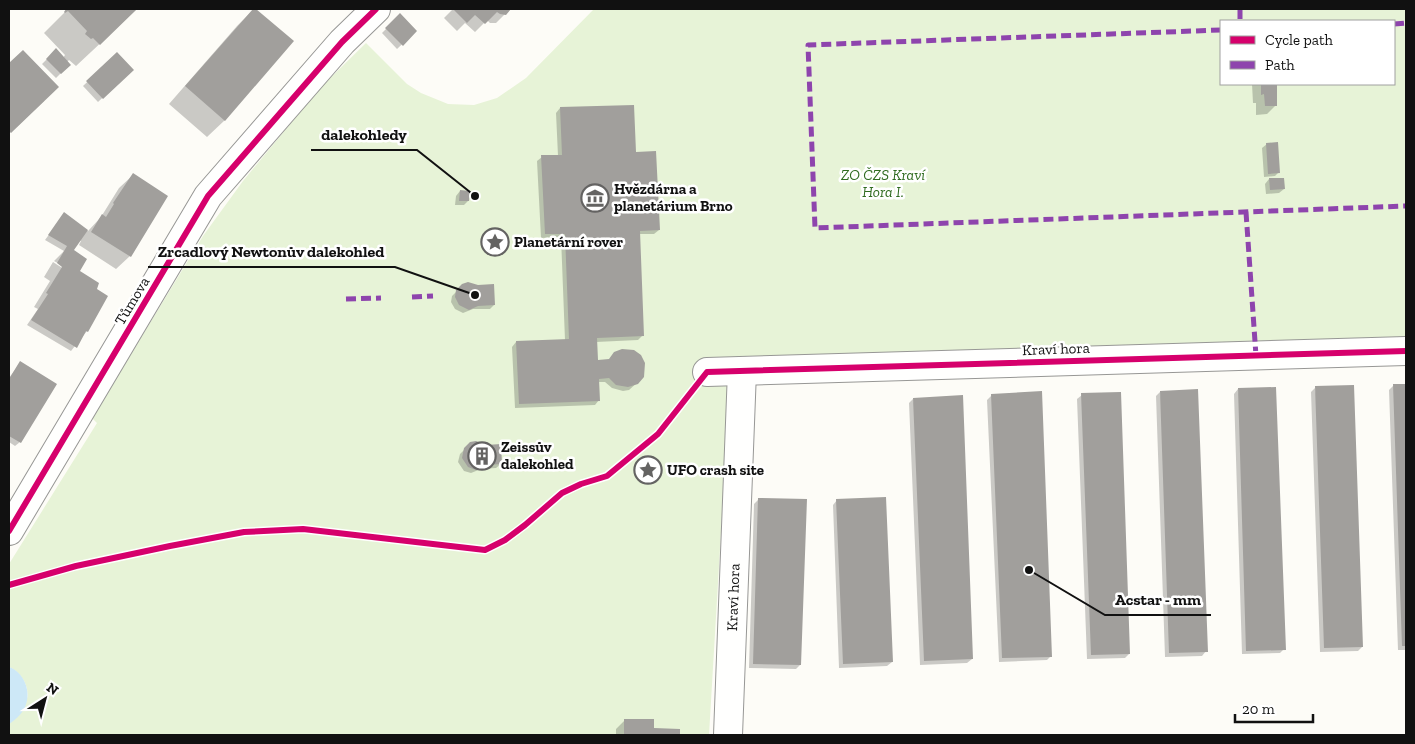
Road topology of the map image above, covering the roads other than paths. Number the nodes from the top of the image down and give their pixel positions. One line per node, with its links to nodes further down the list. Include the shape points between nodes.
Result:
1 (376, 9): 5 (street, Tůmova, via 342,42 208,196)
2 (1406, 351): 3 (street, Kraví hora)
3 (742, 370): 4 (street, Kraví hora); 6 (street, Kraví hora)
4 (707, 372)
5 (9, 531)
6 (728, 735): 7 (street)
7 (732, 735)

